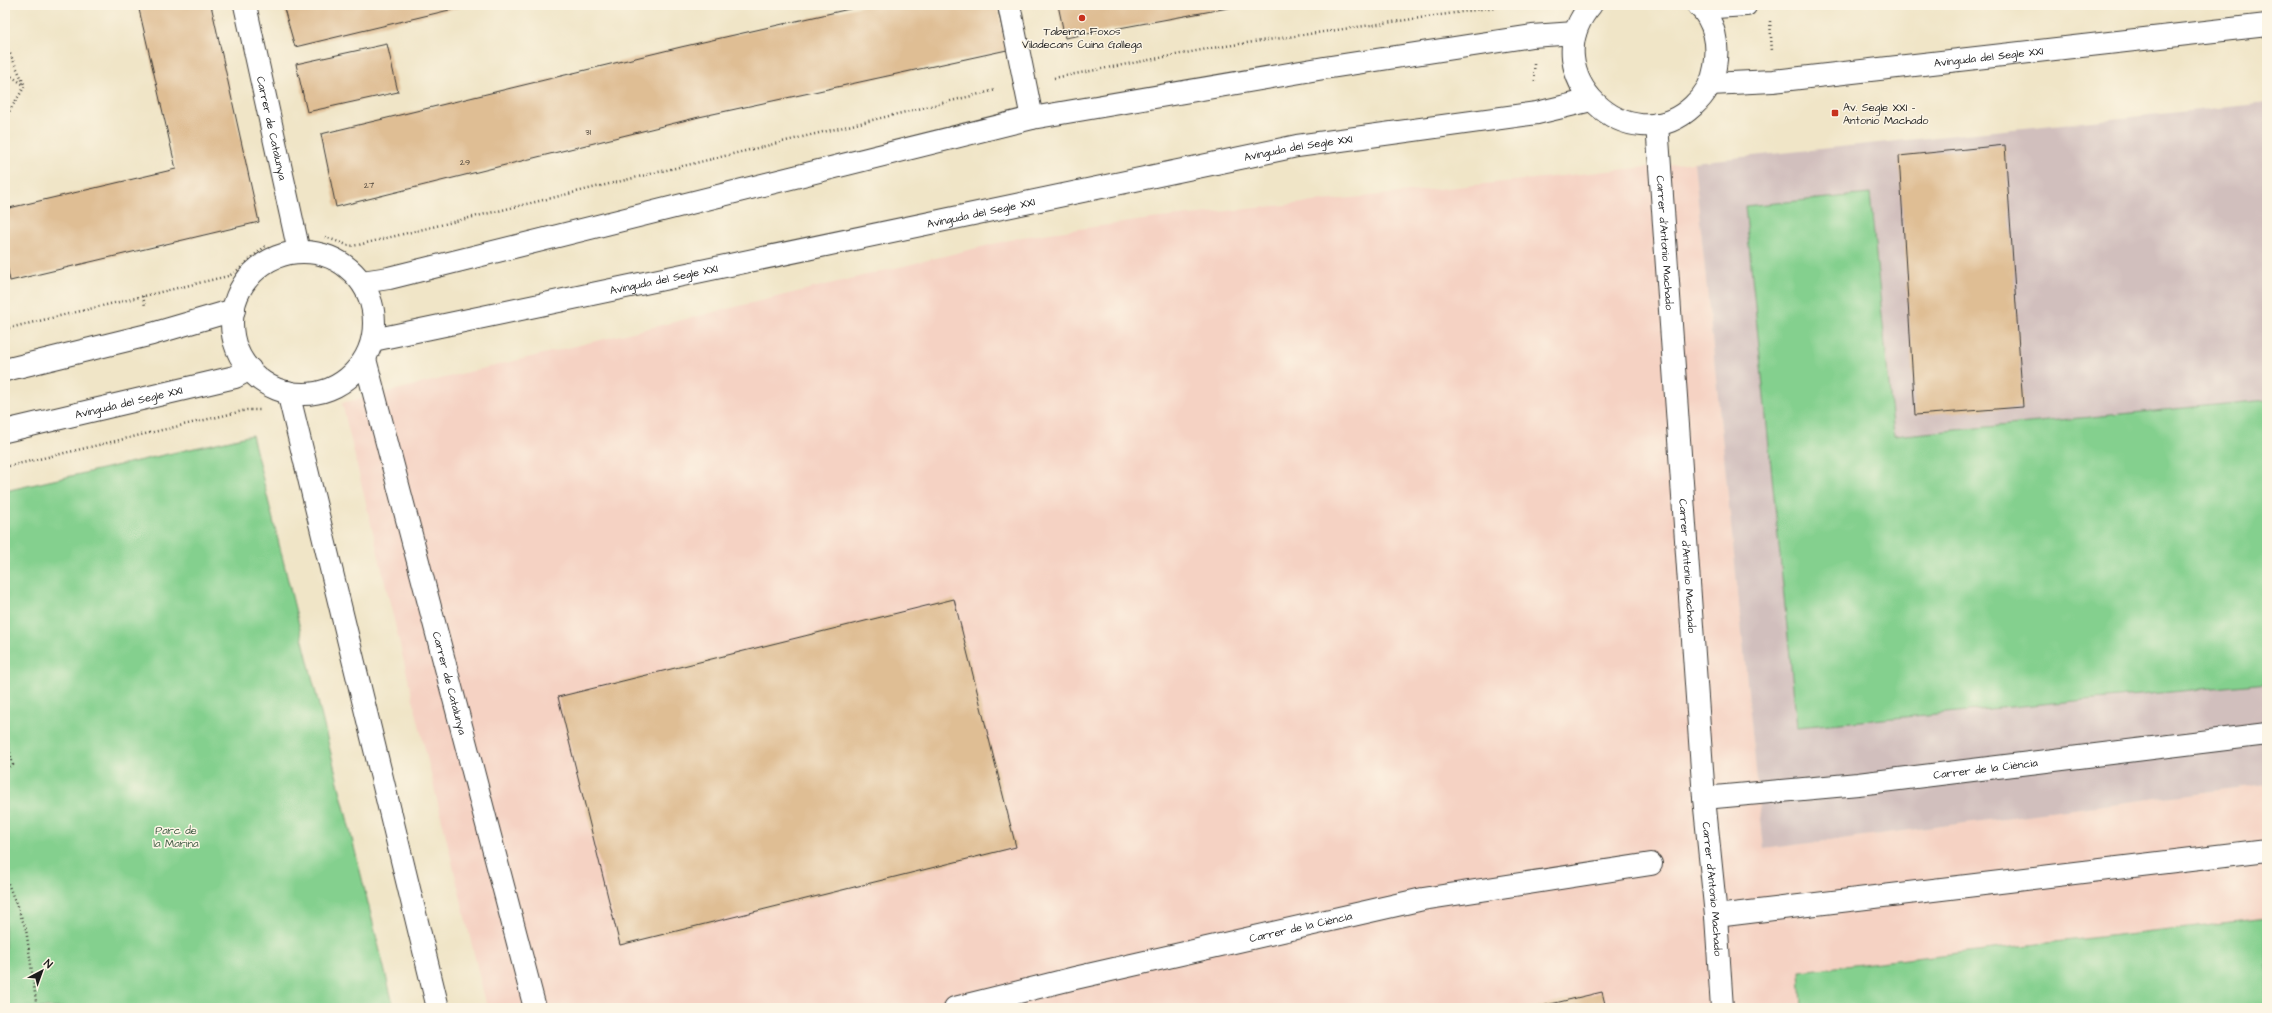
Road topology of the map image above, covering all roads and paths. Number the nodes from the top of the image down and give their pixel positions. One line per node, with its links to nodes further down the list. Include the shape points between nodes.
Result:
1 (246, 5): 22 (street, Carrer de Catalunya)
2 (1009, 5): 14 (street)
3 (1510, 5): 14 (path, via 1212,48)
4 (1591, 5): 9 (street, via 1584,13)
5 (1746, 5): 6 (street)
6 (1700, 6): 15 (street, via 1709,19 1717,44 1717,58)
7 (1770, 20): 13 (path)
8 (2267, 25): 13 (street, Avinguda del Segle XXI)
9 (1575, 33): 10 (street); 17 (street, via 1572,50 1574,68)
10 (1532, 36): 18 (path); 20 (street, via 1324,68)
11 (5, 44): 16 (path)
12 (5, 72): 16 (path)
13 (1773, 81): 15 (street, Avinguda del Segle XXI)
14 (1025, 83): 20 (street); 22 (path, via 358,245 350,246 310,234)
15 (1710, 84): 21 (street, via 1701,99 1688,110 1674,119)
16 (25, 86): 19 (path)
17 (1590, 100): 18 (street, Avinguda del Segle XXI); 21 (street, via 1604,112 1620,120 1638,124)
18 (1537, 113): 26 (street, Avinguda del Segle XXI, via 1297,146)
19 (5, 118)
20 (1032, 118): 23 (street, via 389,278)
21 (1657, 124): 36 (street, Carrer d'Antonio Machado)
22 (297, 244): 23 (street, via 341,262); 24 (street, via 256,269 241,288); 25 (path, via 276,239 244,263 236,273 228,276)
23 (362, 282): 26 (street, Carrer de Catalunya, via 372,303 375,328)
24 (234, 310): 27 (street, via 232,320 235,342); 28 (street, via 152,334)
25 (5, 329)
26 (369, 349): 29 (street, via 358,369 338,385 313,393); 43 (street, Carrer de Catalunya)
27 (250, 369): 29 (street, via 267,384); 31 (street, Avinguda del Segle XXI, via 235,377)
28 (5, 370)
29 (288, 392): 42 (street)
30 (172, 421): 32 (path, via 173,427)
31 (5, 431)
32 (5, 467)
33 (5, 733): 35 (path, via 13,765)
34 (2267, 734): 36 (street, Carrer de la Ciència, via 1858,784)
35 (5, 768)
36 (1704, 798): 40 (street, Carrer d'Antonio Machado)
37 (2267, 850): 40 (street)
38 (1651, 864): 44 (street, Carrer de la Ciència, via 1423,899)
39 (5, 876): 41 (path, via 26,929)
40 (1716, 916): 45 (street, Carrer d'Antonio Machado)
41 (37, 1008)
42 (438, 1008)
43 (535, 1008)
44 (955, 1008)
45 (1722, 1008)

